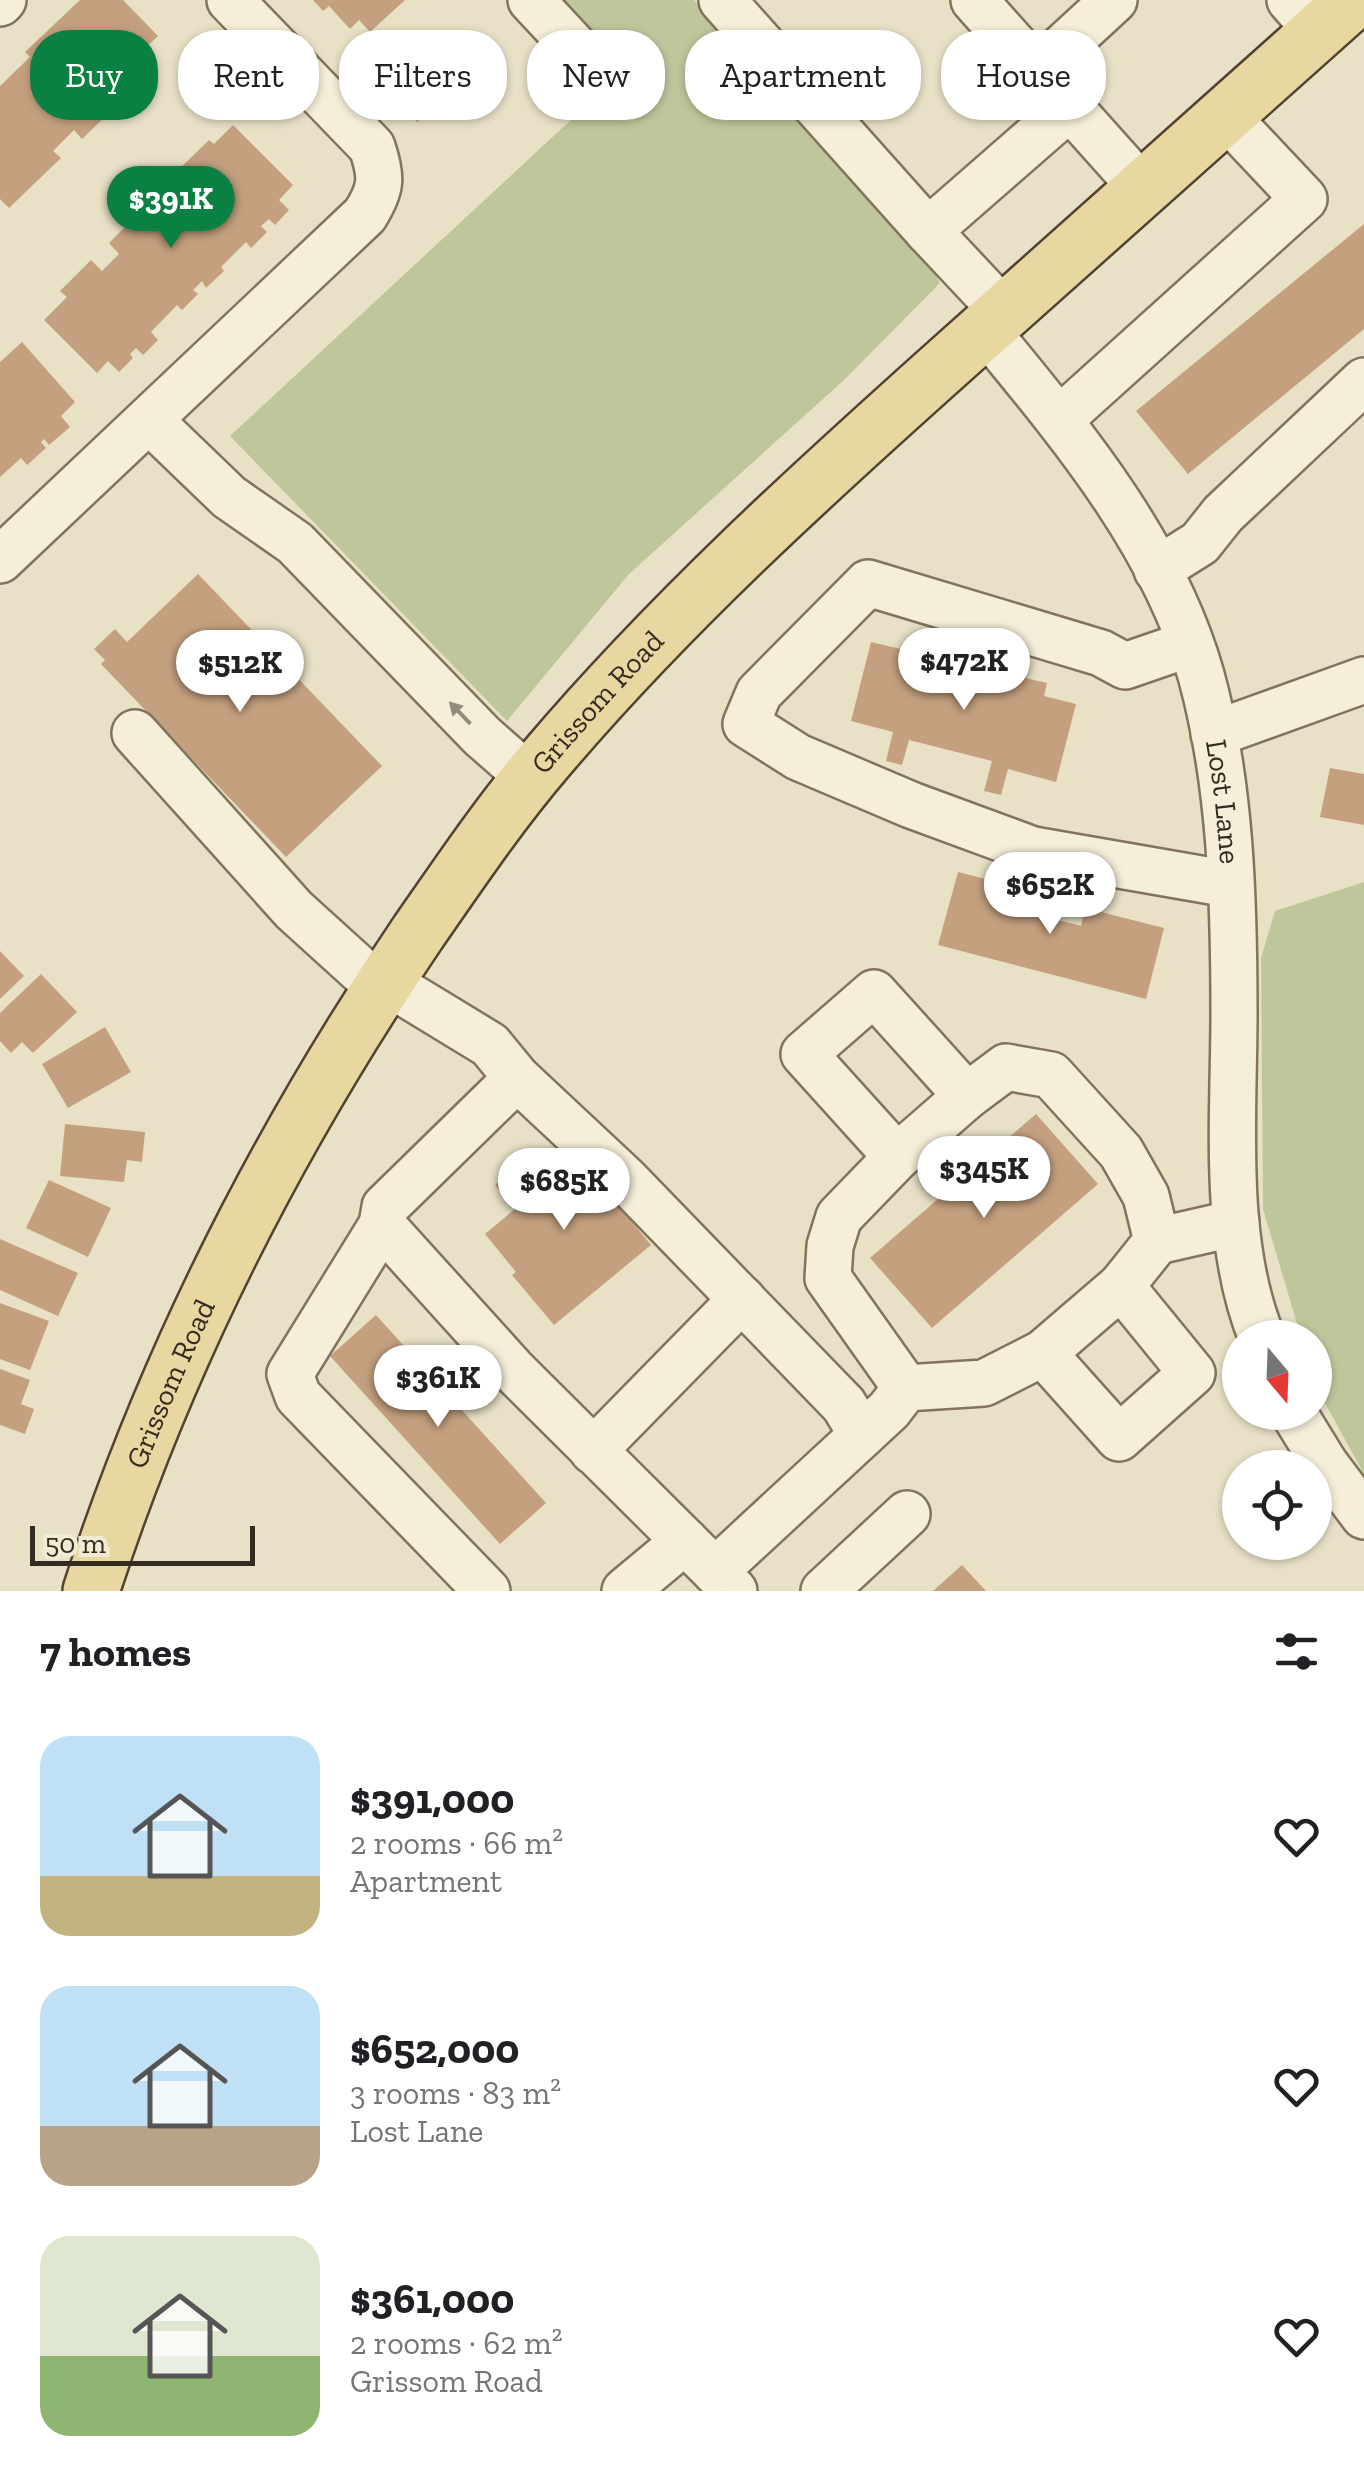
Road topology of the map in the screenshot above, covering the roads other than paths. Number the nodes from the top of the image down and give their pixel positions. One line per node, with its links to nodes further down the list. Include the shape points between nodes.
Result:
1 (230, 0): 17 (street, via 372,147 379,193 365,215)
2 (532, 0): 7 (street)
3 (722, 0): 14 (street, Lost Lane)
4 (974, 0): 8 (street)
5 (1114, 0): 9 (street)
6 (1321, 11): 10 (main road, Grissom Road)
7 (559, 30)
8 (1001, 30)
9 (1081, 30)
10 (1225, 114): 13 (main road, Grissom Road); 18 (street, via 1304,199)
11 (1055, 120): 14 (street)
12 (1082, 120): 13 (street)
13 (1143, 188): 15 (main road, Grissom Road)
14 (928, 231): 15 (street, Lost Lane)
15 (995, 320): 18 (street, Lost Lane); 25 (main road, Grissom Road, via 786,508)
16 (1364, 381): 20 (street, via 1222,514 1200,543)
17 (148, 420): 19 (street); 25 (street, via 229,497 296,544 482,736)
18 (1060, 420): 20 (street, Lost Lane, via 1130,520)
19 (0, 560)
20 (1156, 570): 21 (street, Lost Lane)
21 (1189, 644): 24 (street, Lost Lane); 26 (street, via 1125,666 868,583 759,693 746,724 798,757 1033,850)
22 (1364, 680): 24 (street)
23 (135, 733): 27 (street, via 294,910)
24 (1214, 734): 26 (street, Lost Lane)
25 (522, 790): 27 (main road, Grissom Road)
26 (1229, 884): 31 (street, Lost Lane)
27 (383, 984): 28 (street, via 490,1045); 45 (main road, Grissom Road, via 221,1267 164,1394)
28 (517, 1078): 32 (street, via 385,1206); 35 (street)
29 (967, 1096): 30 (street); 30 (street, via 874,993 804,1054); 33 (street, via 1006,1067 1051,1075 1121,1152 1146,1196)
30 (897, 1158): 38 (street, via 838,1217 828,1278)
31 (1236, 1222): 33 (street); 36 (street, Lost Lane)
32 (382, 1224): 41 (street); 46 (street, via 290,1374 298,1396)
33 (1157, 1241): 34 (street)
34 (1120, 1286): 37 (street); 37 (street, via 1192,1373 1119,1438)
35 (742, 1299): 40 (street, via 844,1404); 41 (street)
36 (1255, 1320)
37 (1043, 1354): 38 (street, via 984,1383)
38 (906, 1388): 40 (street)
39 (1303, 1430): 43 (street)
40 (862, 1435): 44 (street)
41 (594, 1450): 44 (street)
42 (907, 1514): 48 (street)
43 (1364, 1516)
44 (711, 1568): 47 (street)
45 (91, 1591)
46 (487, 1591)
47 (626, 1591)
48 (824, 1591)

